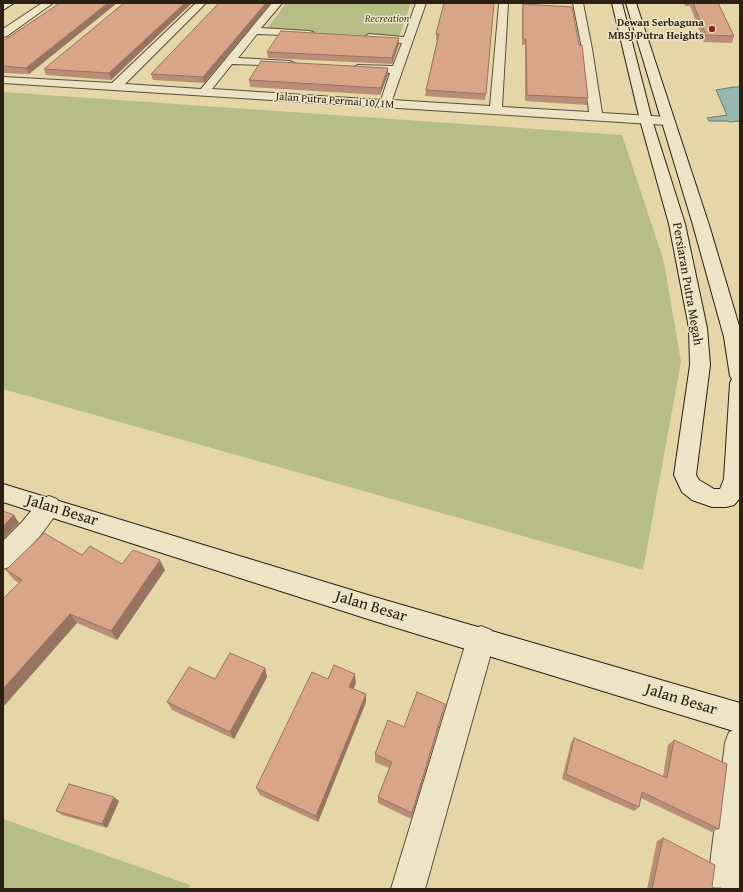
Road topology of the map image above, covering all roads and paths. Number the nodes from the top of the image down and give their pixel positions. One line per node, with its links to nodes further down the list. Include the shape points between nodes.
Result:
1 (9, 3): 11 (street)
2 (48, 3): 13 (street)
3 (201, 3): 24 (street)
4 (277, 3): 12 (street)
5 (421, 3): 16 (street)
6 (495, 3): 9 (street)
7 (617, 3): 29 (street, Persiaran Putra Megah)
8 (631, 3): 30 (street, Persiaran Putra Megah)
9 (508, 4): 27 (street)
10 (576, 6): 28 (street, via 587,49)
11 (3, 7)
12 (254, 31): 14 (street); 17 (street)
13 (3, 34)
14 (316, 34)
15 (362, 37): 16 (street)
16 (408, 40): 20 (street)
17 (230, 61): 18 (street); 25 (street)
18 (302, 65)
19 (349, 68): 20 (street)
20 (397, 70): 26 (street)
21 (41, 72): 23 (street)
22 (3, 80): 23 (street, Jalan Putra Permai 10/1M)
23 (28, 82): 24 (street, Jalan Putra Permai 10/1M)
24 (115, 87): 25 (street, Jalan Putra Permai 10/1M)
25 (204, 92): 26 (street, Jalan Putra Permai 10/1M)
26 (385, 104): 27 (street, Jalan Putra Permai 10/1M)
27 (496, 111): 28 (street, Jalan Putra Permai 10/1M)
28 (596, 117): 29 (street, Jalan Putra Permai 10/1M)
29 (646, 120): 30 (street, Jalan Putra Permai 10/1M); 32 (street, Persiaran Putra Megah, via 677,224 698,328 700,365 685,475 690,486 712,498 726,498 733,490)
30 (667, 121): 31 (street, Persiaran Putra Megah, via 702,225 733,337)
31 (740, 376)
32 (740, 383)
33 (3, 492): 34 (street, Jalan Besar)
34 (49, 506): 35 (street, via 31,530); 36 (street, Jalan Besar, via 371,608)
35 (3, 558)
36 (481, 640): 37 (street, Jalan Besar); 39 (street)
37 (740, 718)
38 (740, 743): 40 (street)
39 (408, 889)
40 (724, 889)

